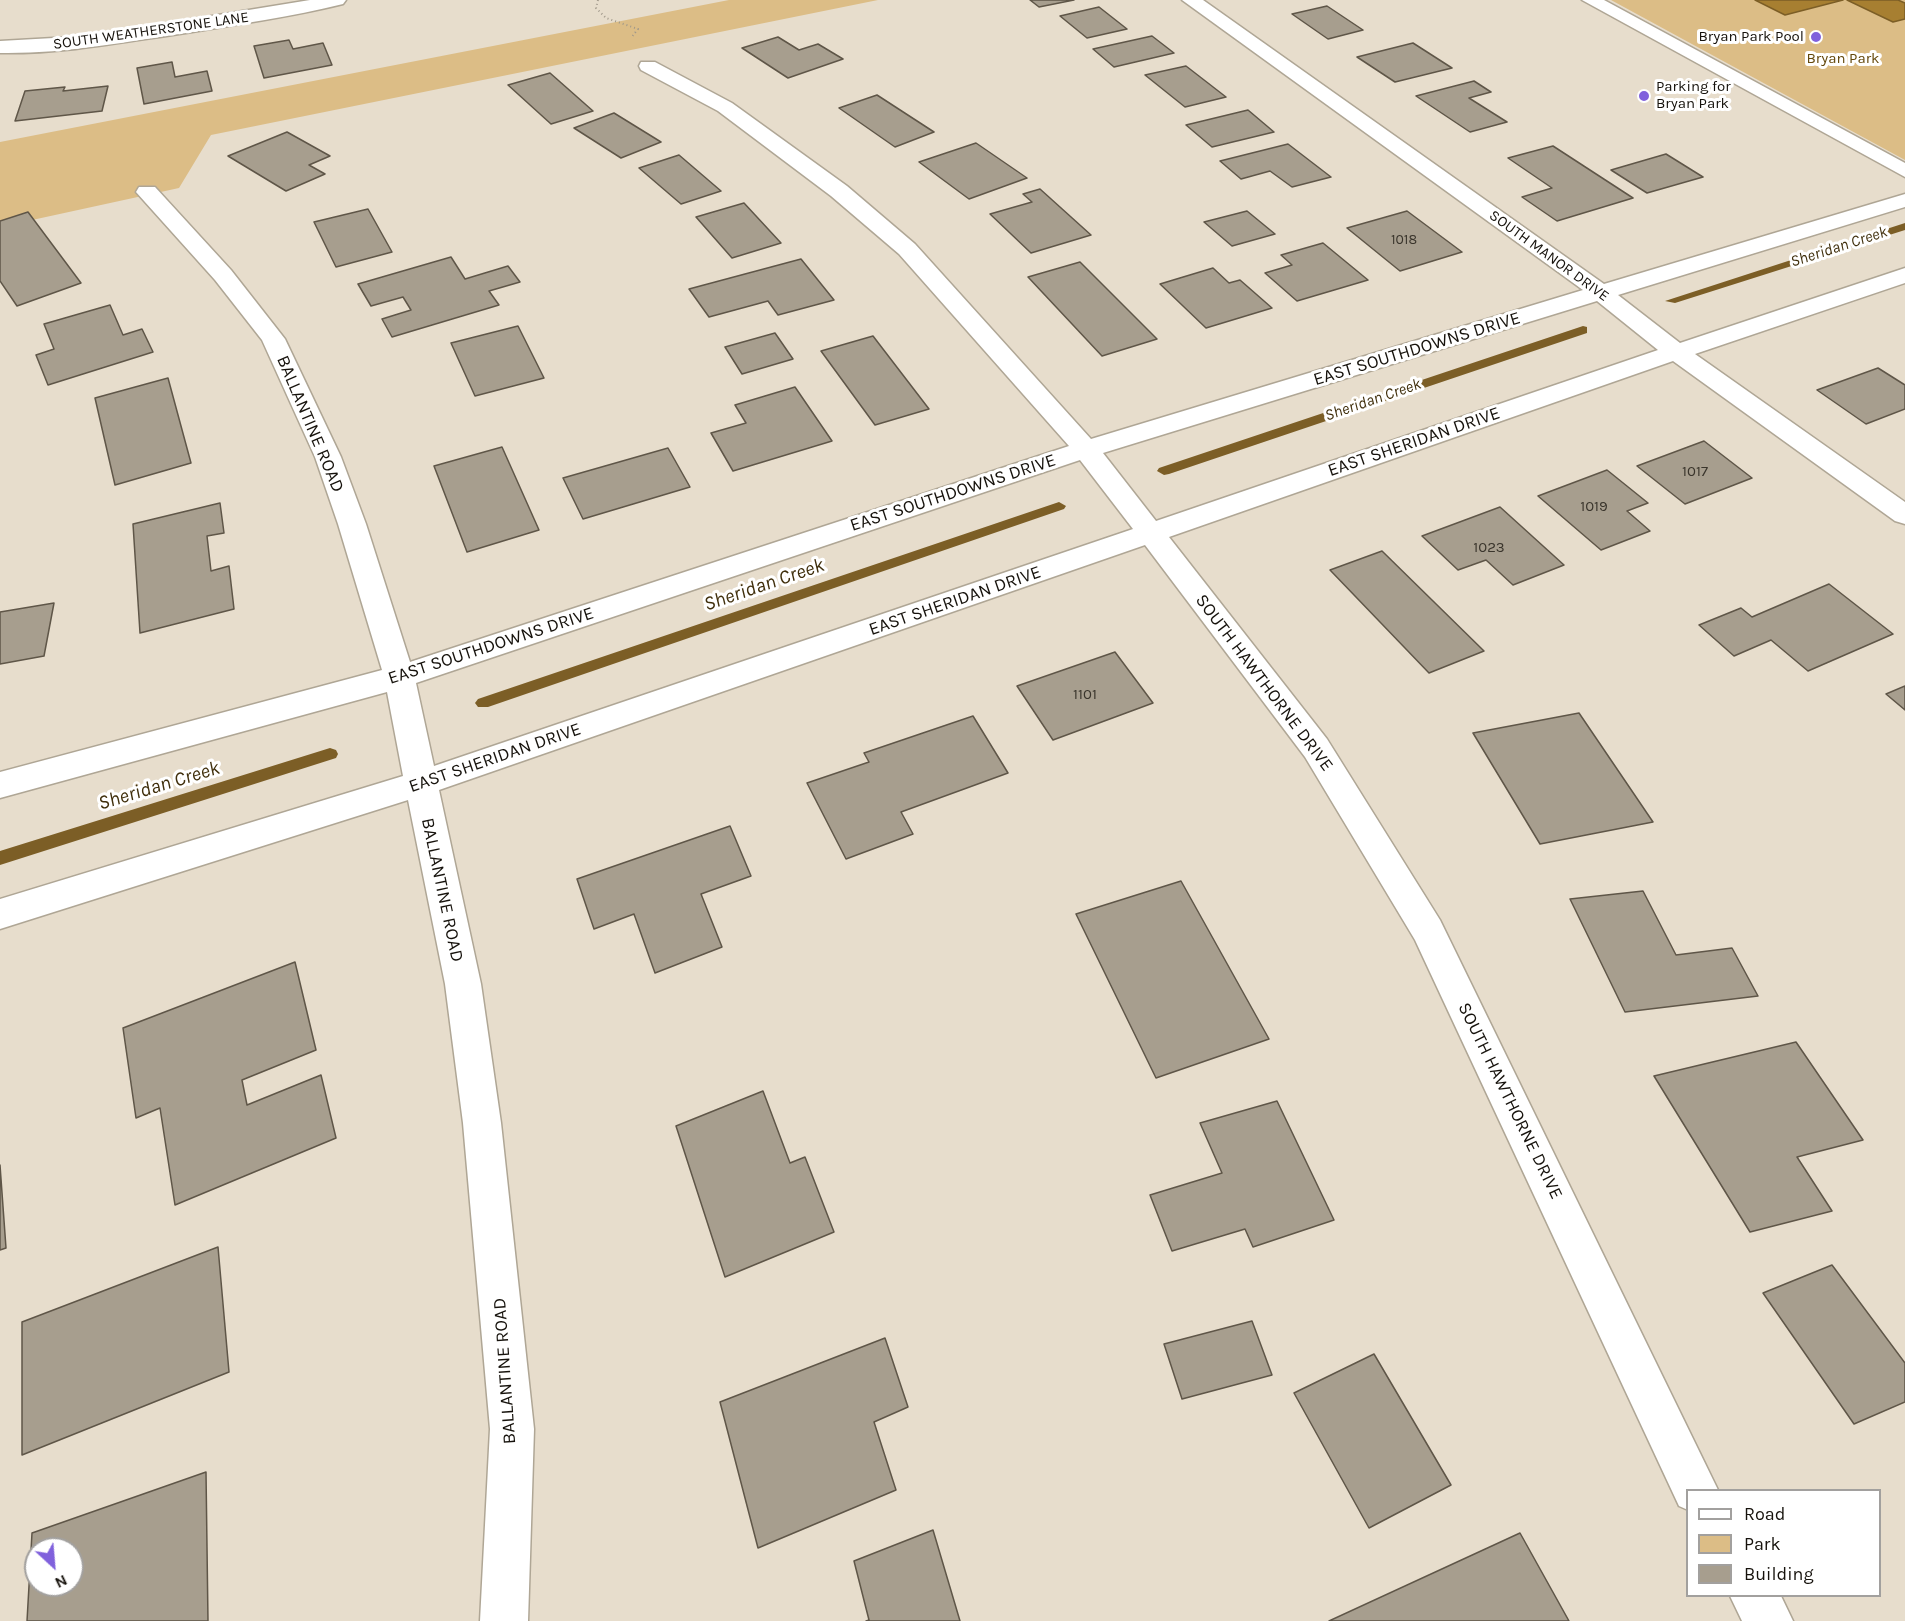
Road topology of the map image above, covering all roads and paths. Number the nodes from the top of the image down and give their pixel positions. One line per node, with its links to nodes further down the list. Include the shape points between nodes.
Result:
1 (337, 0): 5 (street, SOUTH WEATHERSTONE LANE, via 87,42)
2 (598, 0): 6 (path, via 596,8 603,18 613,23 630,23 638,29 628,47)
3 (1191, 0): 11 (street, SOUTH MANOR DRIVE)
4 (1591, 0): 7 (street)
5 (0, 47)
6 (648, 66): 13 (street, SOUTH HAWTHORNE DRIVE, via 725,107 839,191 907,249)
7 (1905, 171)
8 (147, 192): 16 (street, BALLANTINE ROAD, via 223,275 273,339 328,457)
9 (1905, 200): 11 (street, EAST SOUTHDOWNS DRIVE)
10 (1905, 275): 12 (street, EAST SHERIDAN DRIVE)
11 (1603, 294): 12 (street, SOUTH MANOR DRIVE); 13 (street, EAST SOUTHDOWNS DRIVE)
12 (1675, 351): 14 (street, SOUTH MANOR DRIVE); 15 (street, EAST SHERIDAN DRIVE)
13 (1086, 449): 15 (street, SOUTH HAWTHORNE DRIVE); 16 (street, EAST SOUTHDOWNS DRIVE)
14 (1905, 515)
15 (1152, 534): 18 (street, EAST SHERIDAN DRIVE); 20 (street, SOUTH HAWTHORNE DRIVE, via 1316,748 1428,931)
16 (399, 677): 17 (street, EAST SOUTHDOWNS DRIVE); 18 (street, BALLANTINE ROAD)
17 (0, 784)
18 (419, 784): 19 (street, EAST SHERIDAN DRIVE); 22 (street, BALLANTINE ROAD, via 463,984 497,1265 512,1429)
19 (0, 914)
20 (1694, 1489)
21 (1755, 1597): 23 (street)
22 (504, 1621)
23 (1769, 1621)

